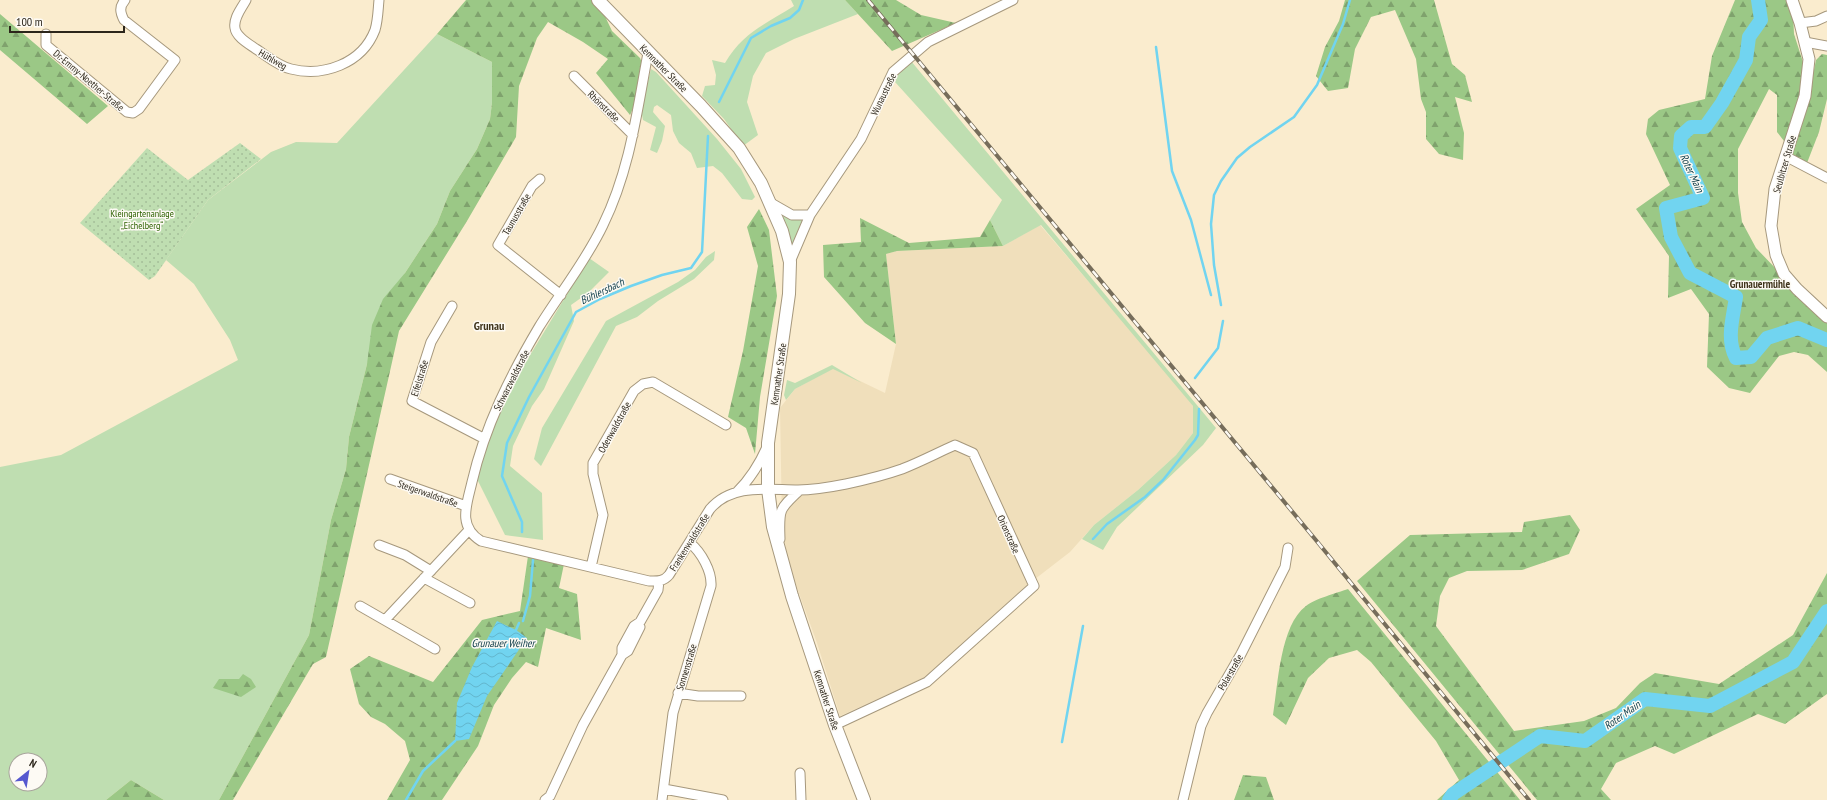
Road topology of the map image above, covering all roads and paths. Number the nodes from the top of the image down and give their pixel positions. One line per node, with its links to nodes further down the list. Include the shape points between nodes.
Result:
1 (125, 0): 9 (street, Dr.-Emmy-Noether-Straße, via 120,8 124,20 175,60 139,109 133,112 127,112 46,45)
2 (246, 0): 3 (street, Hühlweg, via 235,21 238,35 279,64 304,71 326,71 347,63 366,45 374,32 378,20)
3 (379, 0)
4 (598, 0): 12 (main road, Kemnather Straße)
5 (1013, 0): 19 (street, Wunaustraße, via 938,36 898,67 890,77 861,139)
6 (1792, 0): 8 (street, Seulbitzer Straße)
7 (1827, 16): 8 (street, via 1816,21)
8 (1800, 23): 10 (street, Seulbitzer Straße)
9 (46, 34)
10 (1806, 42): 11 (street); 15 (street, Seulbitzer Straße, via 1809,59 1805,96)
11 (1827, 46)
12 (648, 53): 14 (street, Schwarzwaldstraße); 18 (main road, Kemnather Straße, via 739,148)
13 (574, 76): 14 (street, Rhönstraße)
14 (634, 135): 21 (street, Schwarzwaldstraße, via 623,176 603,225)
15 (1785, 156): 16 (street); 23 (street, Seulbitzer Straße, via 1775,189 1771,226 1776,255 1784,274)
16 (1827, 178)
17 (540, 179): 21 (street, Taunusstraße, via 532,186 498,245)
18 (771, 203): 19 (street, via 792,215); 20 (main road, Kemnather Straße)
19 (810, 215): 20 (street, Wunaustraße)
20 (790, 262): 26 (main road, Kemnather Straße, via 789,294)
21 (561, 294): 25 (street, Schwarzwaldstraße, via 539,326 507,384)
22 (452, 306): 25 (street, Eifelstraße, via 432,342 412,401)
23 (1827, 317)
24 (726, 425): 37 (street, Odenwaldstraße, via 653,382 643,384 634,391 593,463 593,474 603,515)
25 (483, 438): 31 (street, Schwarzwaldstraße)
26 (768, 443): 28 (main road, Kemnather Straße); 30 (street, Frankenwaldstraße, via 758,467)
27 (390, 479): 31 (street, Steigerwaldstraße)
28 (768, 489): 29 (street, Orionstraße); 30 (street, Frankenwaldstraße); 36 (main road, Kemnather Straße, via 773,527)
29 (800, 490): 36 (street, via 784,504 779,515); 47 (street, Orionstraße, via 846,484 901,469 955,445 965,448 973,453 1034,586 927,682)
30 (737, 492): 33 (street, Frankenwaldstraße, via 717,500)
31 (466, 506): 32 (street, Schwarzwaldstraße, via 465,519)
32 (468, 530): 37 (street, via 481,541); 38 (street)
33 (690, 543): 40 (street, Frankenwaldstraße, via 666,578); 45 (street, Sonnenstraße, via 712,578)
34 (379, 545): 38 (street, via 405,555)
35 (1288, 548): 55 (street, Polarstraße, via 1285,567 1201,726)
36 (780, 553): 47 (main road, Kemnather Straße)
37 (591, 567): 40 (street, via 649,581)
38 (431, 571): 39 (street)
39 (424, 578): 41 (street); 43 (street)
40 (659, 581): 50 (street, Frankenwaldstraße, via 658,590 622,648 622,655 583,725)
41 (470, 604)
42 (360, 606): 43 (street)
43 (385, 620): 44 (street)
44 (435, 649)
45 (678, 693): 46 (street, via 698,696); 49 (street, Sonnenstraße, via 673,713)
46 (741, 696)
47 (835, 725): 54 (main road, Kemnather Straße)
48 (800, 773): 53 (street)
49 (664, 789): 51 (street, Sonnenstraße); 52 (street)
50 (549, 799)
51 (662, 800)
52 (723, 800)
53 (801, 800)
54 (864, 800)
55 (1183, 800)

